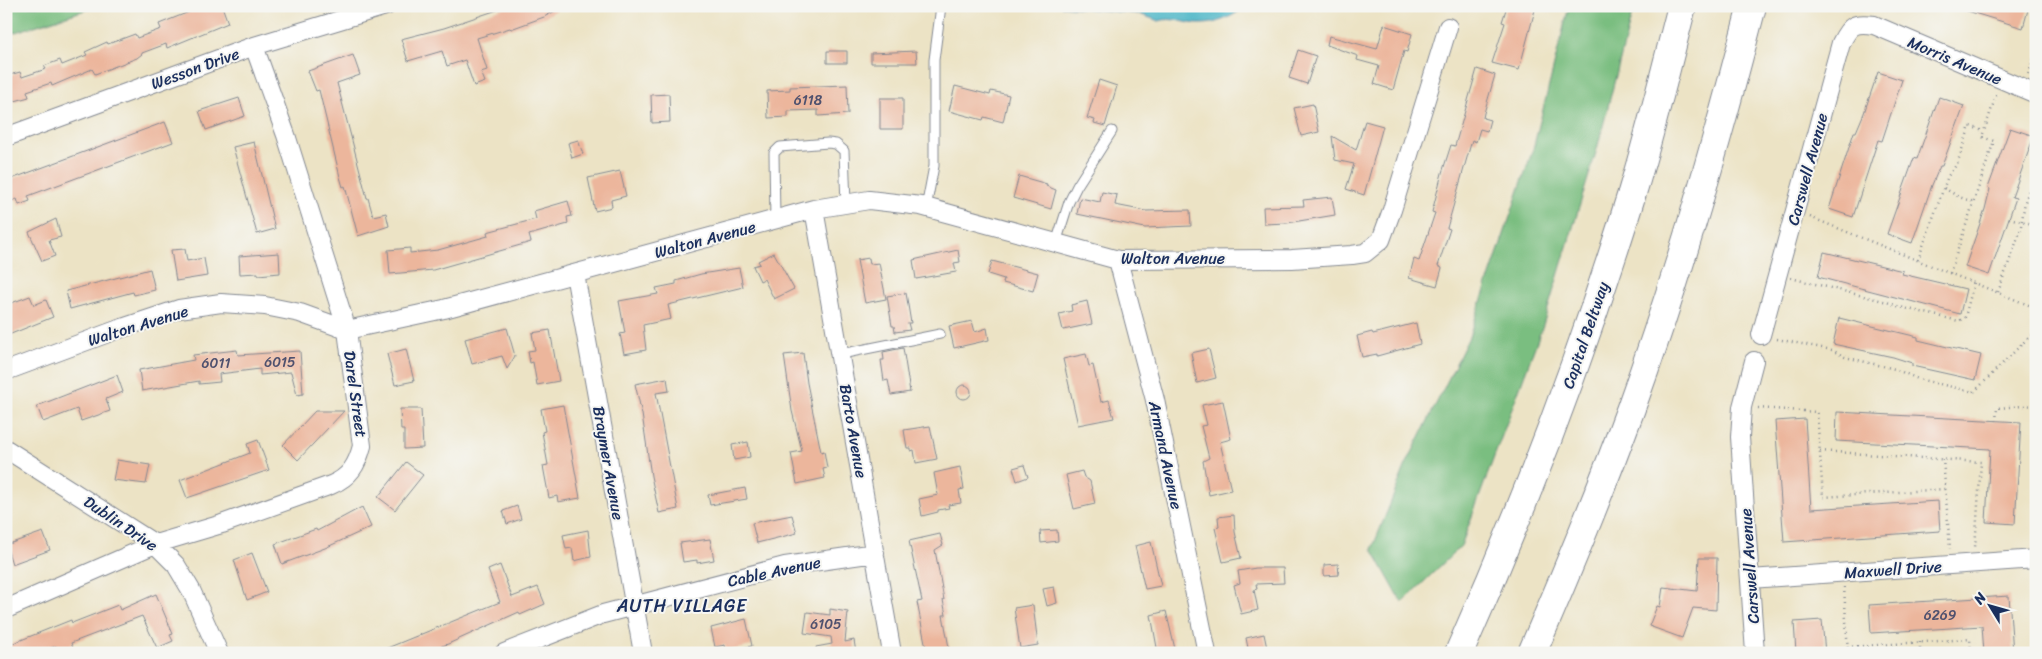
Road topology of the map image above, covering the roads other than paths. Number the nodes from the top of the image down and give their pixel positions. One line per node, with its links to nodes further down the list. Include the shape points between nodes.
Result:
1 (386, 6): 7 (street, Wesson Drive)
2 (941, 6): 12 (lane, via 934,60 934,166)
3 (1682, 6): 36 (highway, Capital Beltway, via 1632,191 1578,358 1528,490)
4 (1752, 6): 37 (highway, via 1701,194 1661,321 1594,505)
5 (1874, 25): 8 (street, Morris Avenue); 20 (street, Carswell Avenue, via 1861,23 1853,26 1841,43)
6 (1448, 27): 16 (street, Walton Avenue, via 1381,240 1365,252 1292,259)
7 (254, 46): 10 (street, Wesson Drive); 18 (street, Darel Street, via 289,144)
8 (2029, 91)
9 (1112, 131): 15 (lane, via 1069,202)
10 (6, 137)
11 (846, 204): 12 (street, Walton Avenue, via 869,200); 13 (street, Walton Avenue); 14 (lane, via 844,150 828,142 780,147 774,153)
12 (926, 208): 15 (street, Walton Avenue)
13 (814, 210): 14 (street, Walton Avenue); 21 (street, Barto Avenue)
14 (775, 220): 17 (street, Walton Avenue)
15 (1056, 243): 16 (street, Walton Avenue)
16 (1118, 260): 35 (street, Armand Avenue, via 1155,400)
17 (575, 274): 18 (street, Walton Avenue, via 444,309); 29 (street, Braymer Avenue)
18 (347, 330): 23 (street, Walton Avenue, via 300,313 265,306 221,303 179,309); 25 (street, Darel Street, via 362,446 359,459 344,480)
19 (940, 334): 21 (lane)
20 (1760, 335)
21 (840, 354): 26 (street, Barto Avenue)
22 (1754, 360): 28 (street, Carswell Avenue, via 1742,407 1740,437)
23 (6, 371)
24 (6, 449): 25 (street, Dublin Drive)
25 (155, 544): 30 (street, Darel Street); 31 (street, Dublin Drive, via 176,565 191,590)
26 (875, 553): 29 (street, Cable Avenue, via 785,566); 34 (street, Barto Avenue)
27 (2036, 559): 28 (street, Maxwell Drive)
28 (1750, 579): 38 (street, Carswell Avenue)
29 (634, 606): 32 (street, Cable Avenue, via 603,614); 33 (street, Braymer Avenue)
30 (6, 609)
31 (219, 653)
32 (504, 653)
33 (643, 653)
34 (892, 653)
35 (1207, 653)
36 (1458, 653)
37 (1532, 653)
38 (1755, 653)

